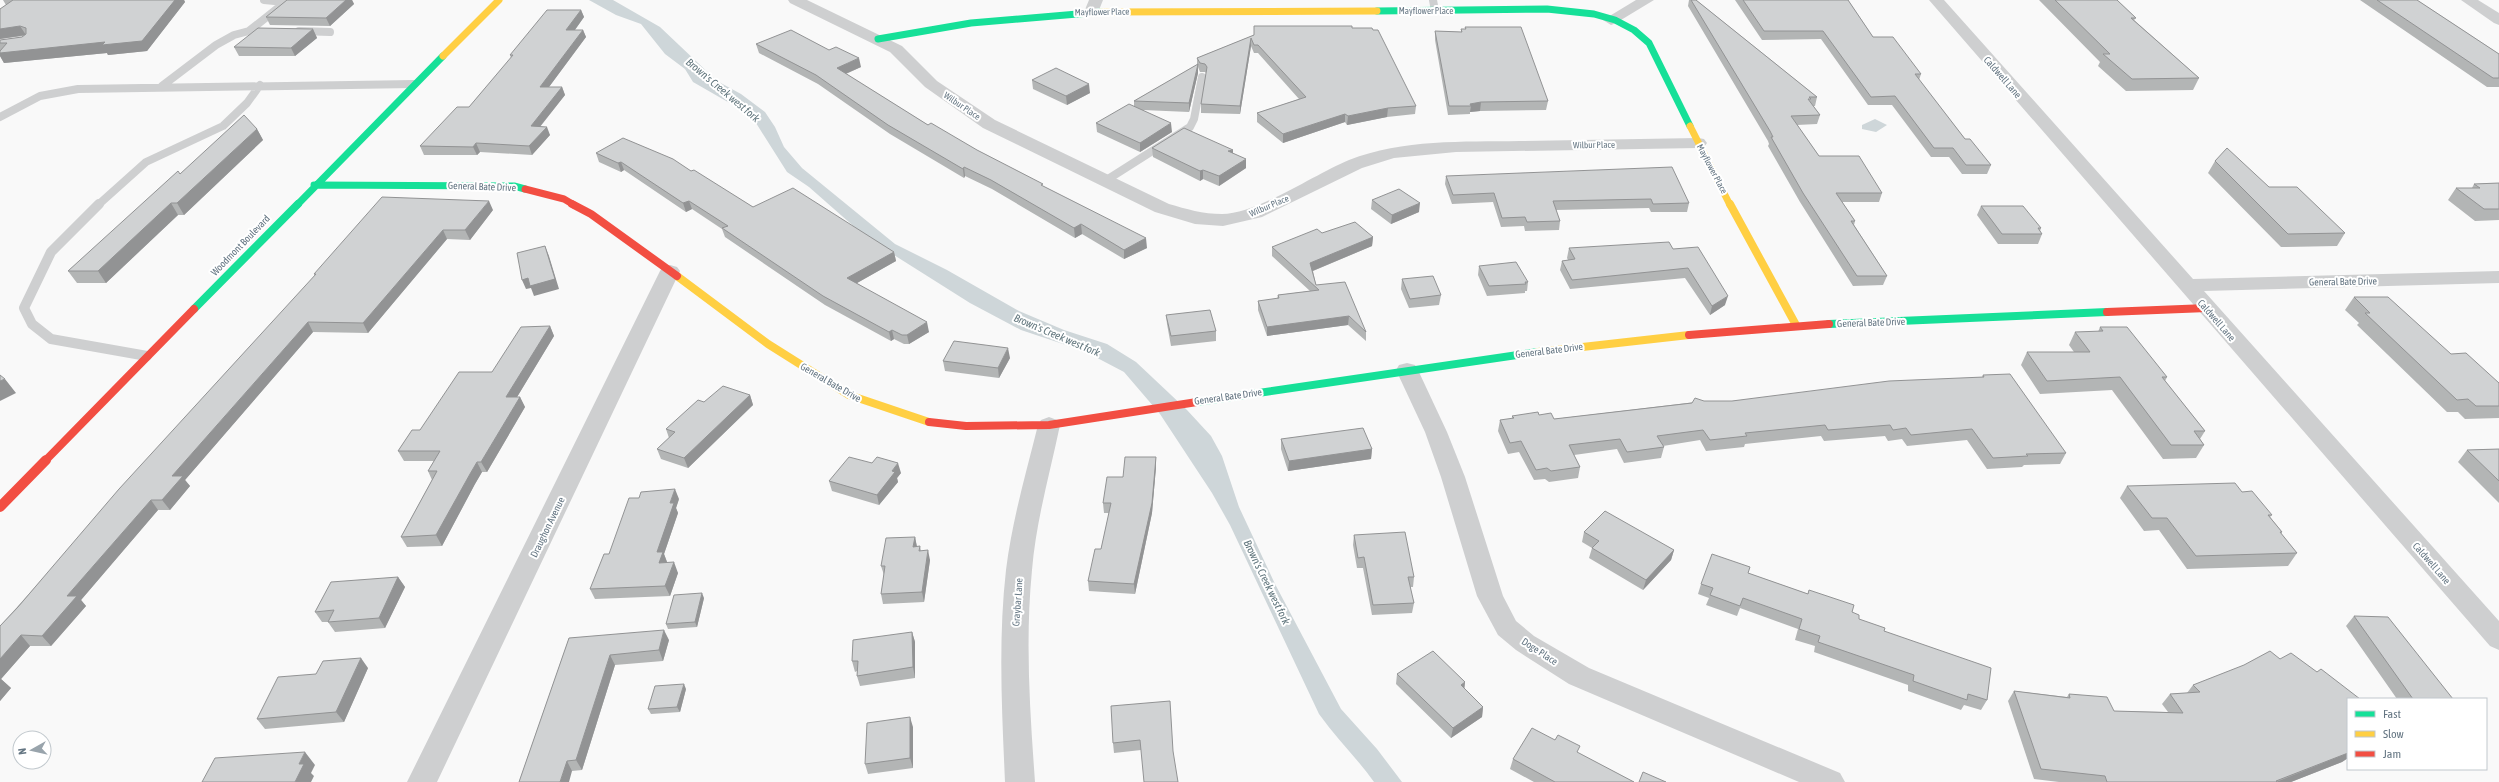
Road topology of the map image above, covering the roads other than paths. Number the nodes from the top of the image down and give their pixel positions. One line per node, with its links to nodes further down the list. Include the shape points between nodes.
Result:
1 (264, 0): 8 (lane)
2 (499, 0): 19 (street, Woodmont Boulevard)
3 (795, 0): 17 (street, Wilbur Place)
4 (1433, 0): 10 (lane)
5 (1647, 0): 11 (street)
6 (1936, 0): 28 (street, Caldwell Lane)
7 (2468, 0): 12 (street)
8 (287, 1): 13 (lane)
9 (1094, 6): 10 (street, Mayflower Place); 17 (street, Mayflower Place)
10 (1435, 11): 11 (street, Mayflower Place, via 1562,10)
11 (1611, 20): 23 (street, Mayflower Place, via 1627,26 1646,39)
12 (2499, 20)
13 (249, 31): 14 (lane); 21 (lane, via 234,35 216,45)
14 (264, 31)
15 (293, 31): 16 (lane)
16 (330, 32)
17 (878, 39): 24 (street, Wilbur Place, via 896,49 949,98 989,124)
18 (1202, 77): 24 (lane, via 1194,119 1190,127)
19 (414, 84): 20 (lane); 25 (street, Woodmont Boulevard)
20 (260, 85): 21 (lane); 31 (lane, via 247,103 223,126 146,162 118,185 51,252 24,308 32,324 51,339)
21 (162, 86): 22 (lane, via 78,88 40,96)
22 (0, 117)
23 (1698, 144): 24 (street, Wilbur Place, via 1456,147 1392,153 1356,164 1265,210 1223,220 1208,220 1179,214); 30 (street, Mayflower Place)
24 (1105, 181)
25 (314, 185): 26 (street, General Bate Drive, via 469,184 529,188 564,199 591,214); 31 (street, Woodmont Boulevard)
26 (670, 271): 33 (street, General Bate Drive, via 768,344 849,395 876,406 934,423 1007,427); 36 (street, Draughon Avenue)
27 (2499, 277): 28 (street, General Bate Drive)
28 (2186, 285): 29 (street, Caldwell Lane)
29 (2207, 308): 30 (street, General Bate Drive); 35 (street, Caldwell Lane)
30 (1796, 325): 32 (street, General Bate Drive, via 1598,344)
31 (147, 356): 34 (street, Woodmont Boulevard)
32 (1407, 370): 33 (street, General Bate Drive); 38 (street, Doge Place, via 1436,432 1453,477 1490,596 1496,612 1507,628 1579,676)
33 (1049, 425): 37 (street, Graybar Lane, via 1026,526 1019,570 1015,709)
34 (0, 507)
35 (2499, 639)
36 (422, 782)
37 (1020, 782)
38 (1830, 782)

